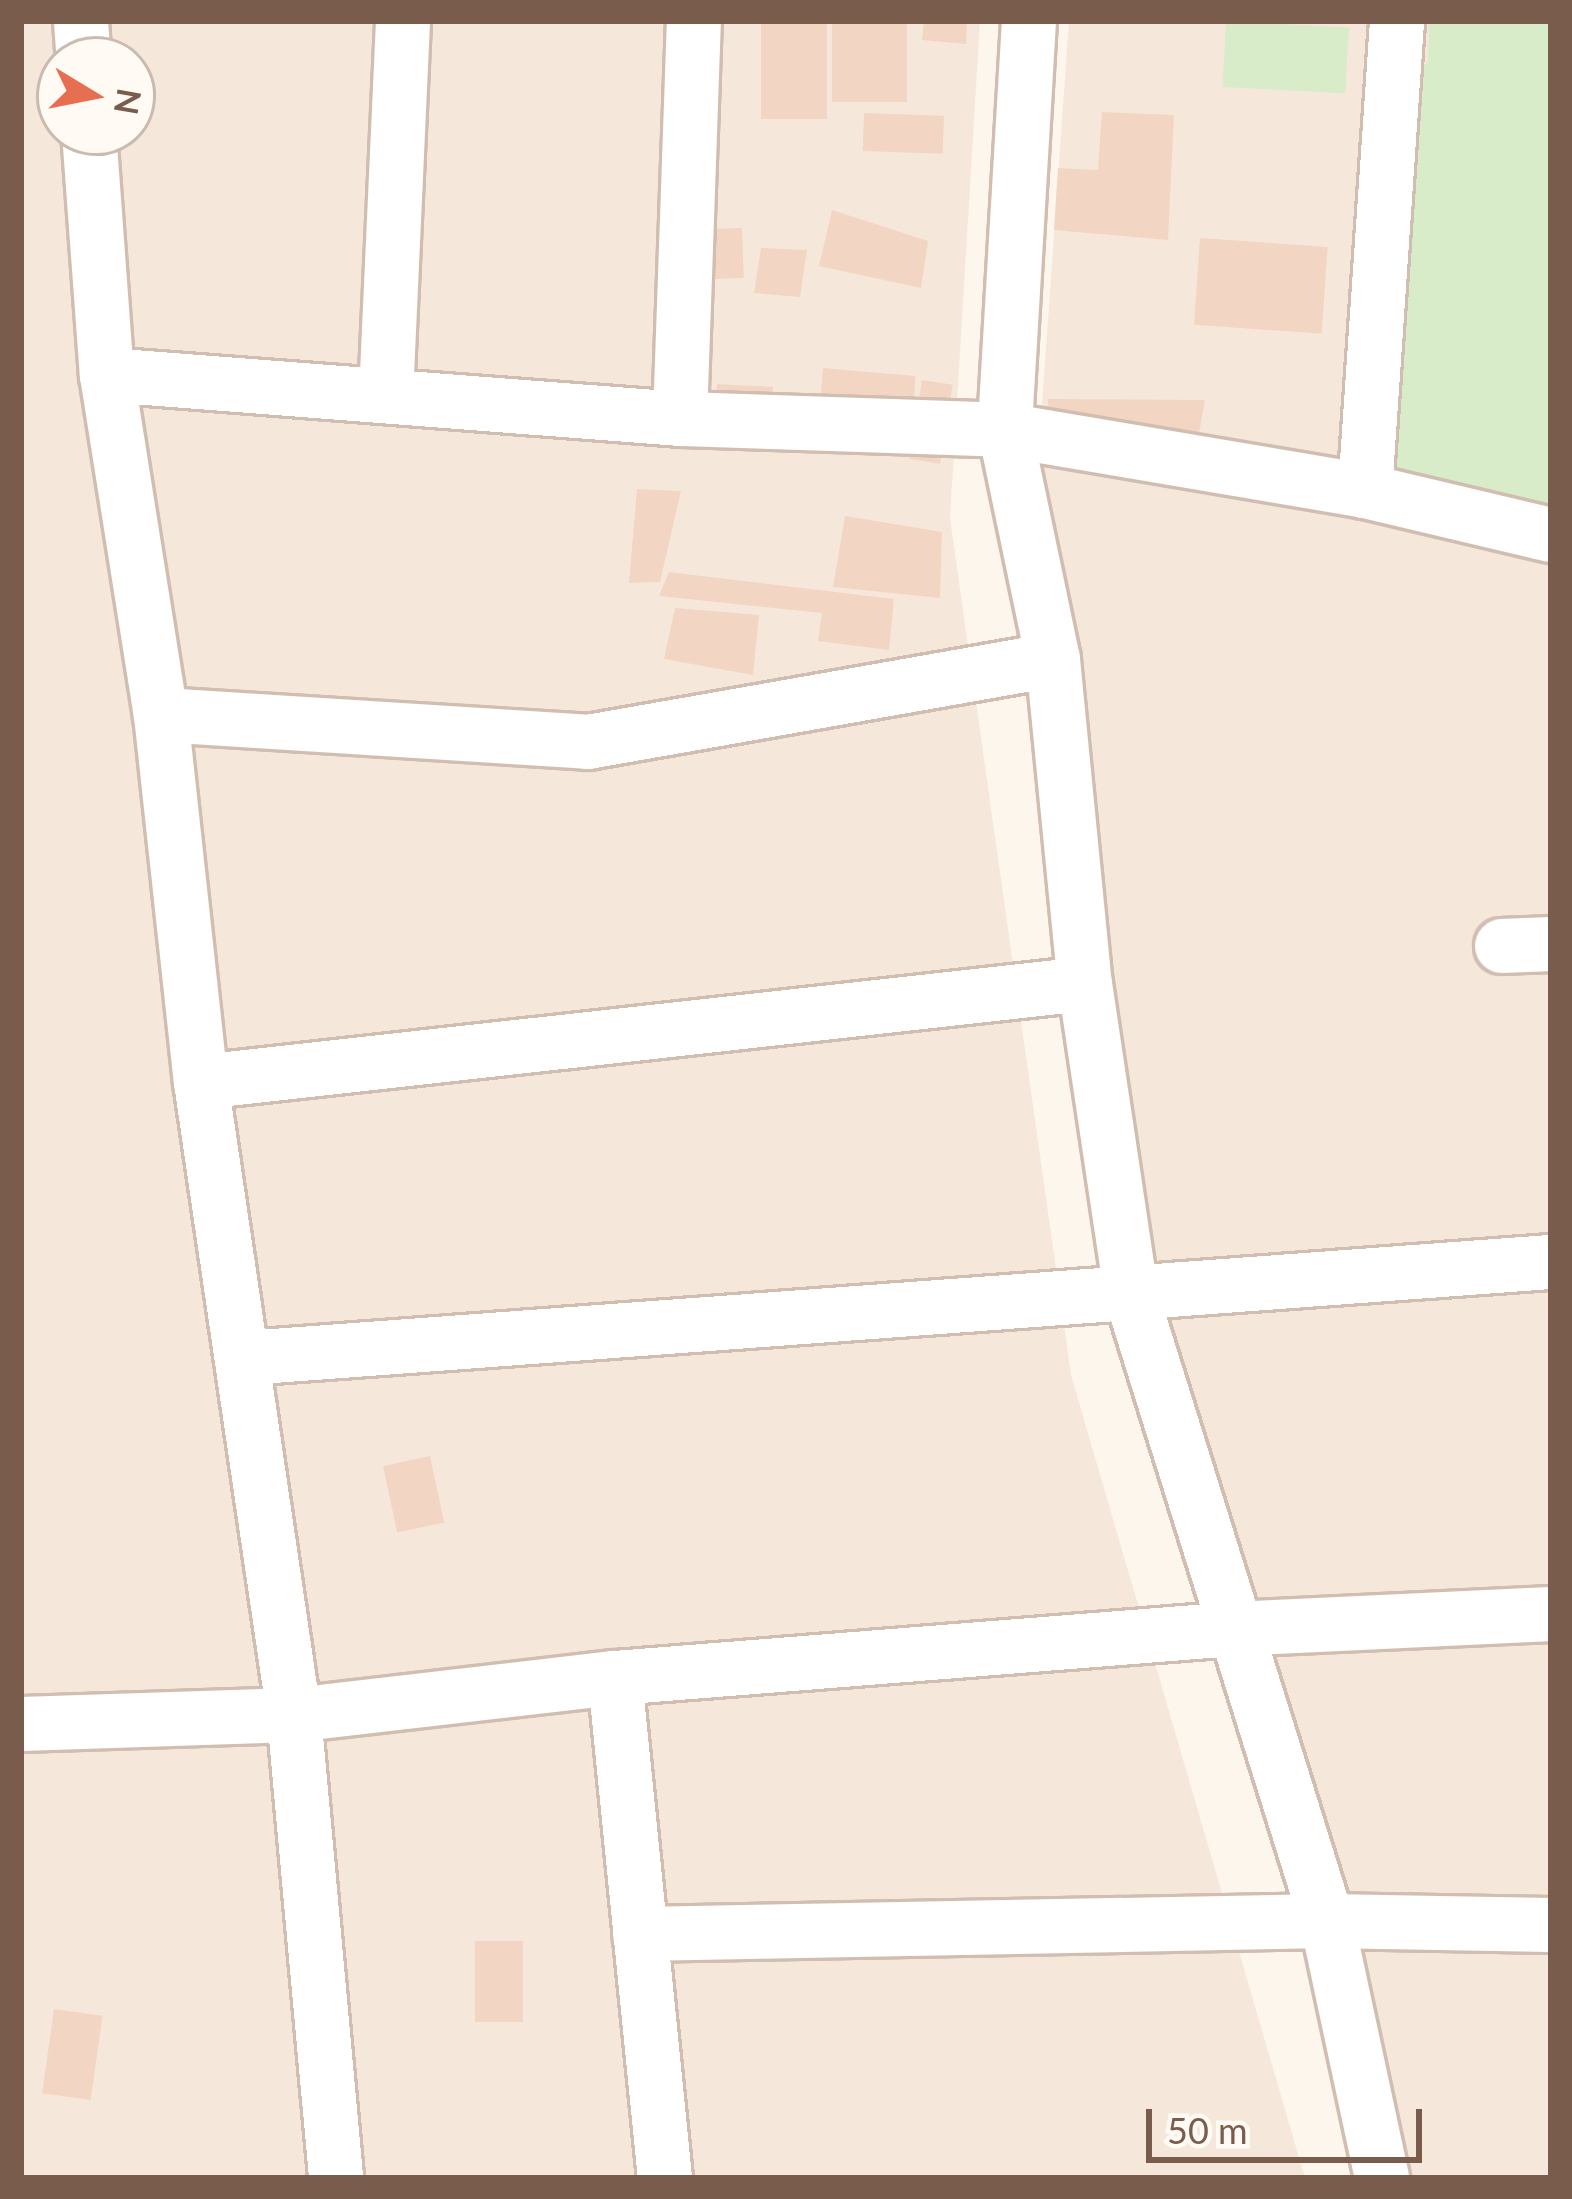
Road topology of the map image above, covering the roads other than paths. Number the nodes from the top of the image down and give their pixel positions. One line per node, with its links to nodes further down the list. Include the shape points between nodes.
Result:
1 (403, 21): 7 (street)
2 (694, 21): 8 (street)
3 (1029, 21): 9 (street)
4 (1397, 21): 10 (street)
5 (91, 156): 6 (street)
6 (107, 376): 7 (street); 13 (street)
7 (386, 396): 8 (street)
8 (680, 419): 9 (street)
9 (1005, 430): 10 (street); 12 (street)
10 (1365, 490): 11 (street)
11 (1551, 535)
12 (1053, 660): 13 (street, via 588,742); 14 (street)
13 (161, 715): 15 (street)
14 (1085, 984): 15 (street); 17 (street)
15 (201, 1082): 18 (street)
16 (1551, 1262): 17 (street)
17 (1132, 1297): 18 (street); 20 (street)
18 (246, 1358): 22 (street)
19 (1551, 1614): 20 (street)
20 (1232, 1629): 21 (street); 24 (street)
21 (615, 1678): 22 (street); 26 (street)
22 (294, 1715): 23 (street); 27 (street)
23 (21, 1724)
24 (1327, 1921): 25 (street); 26 (street); 29 (street)
25 (1551, 1925)
26 (640, 1934): 28 (street)
27 (335, 2178)
28 (665, 2178)
29 (1382, 2178)

